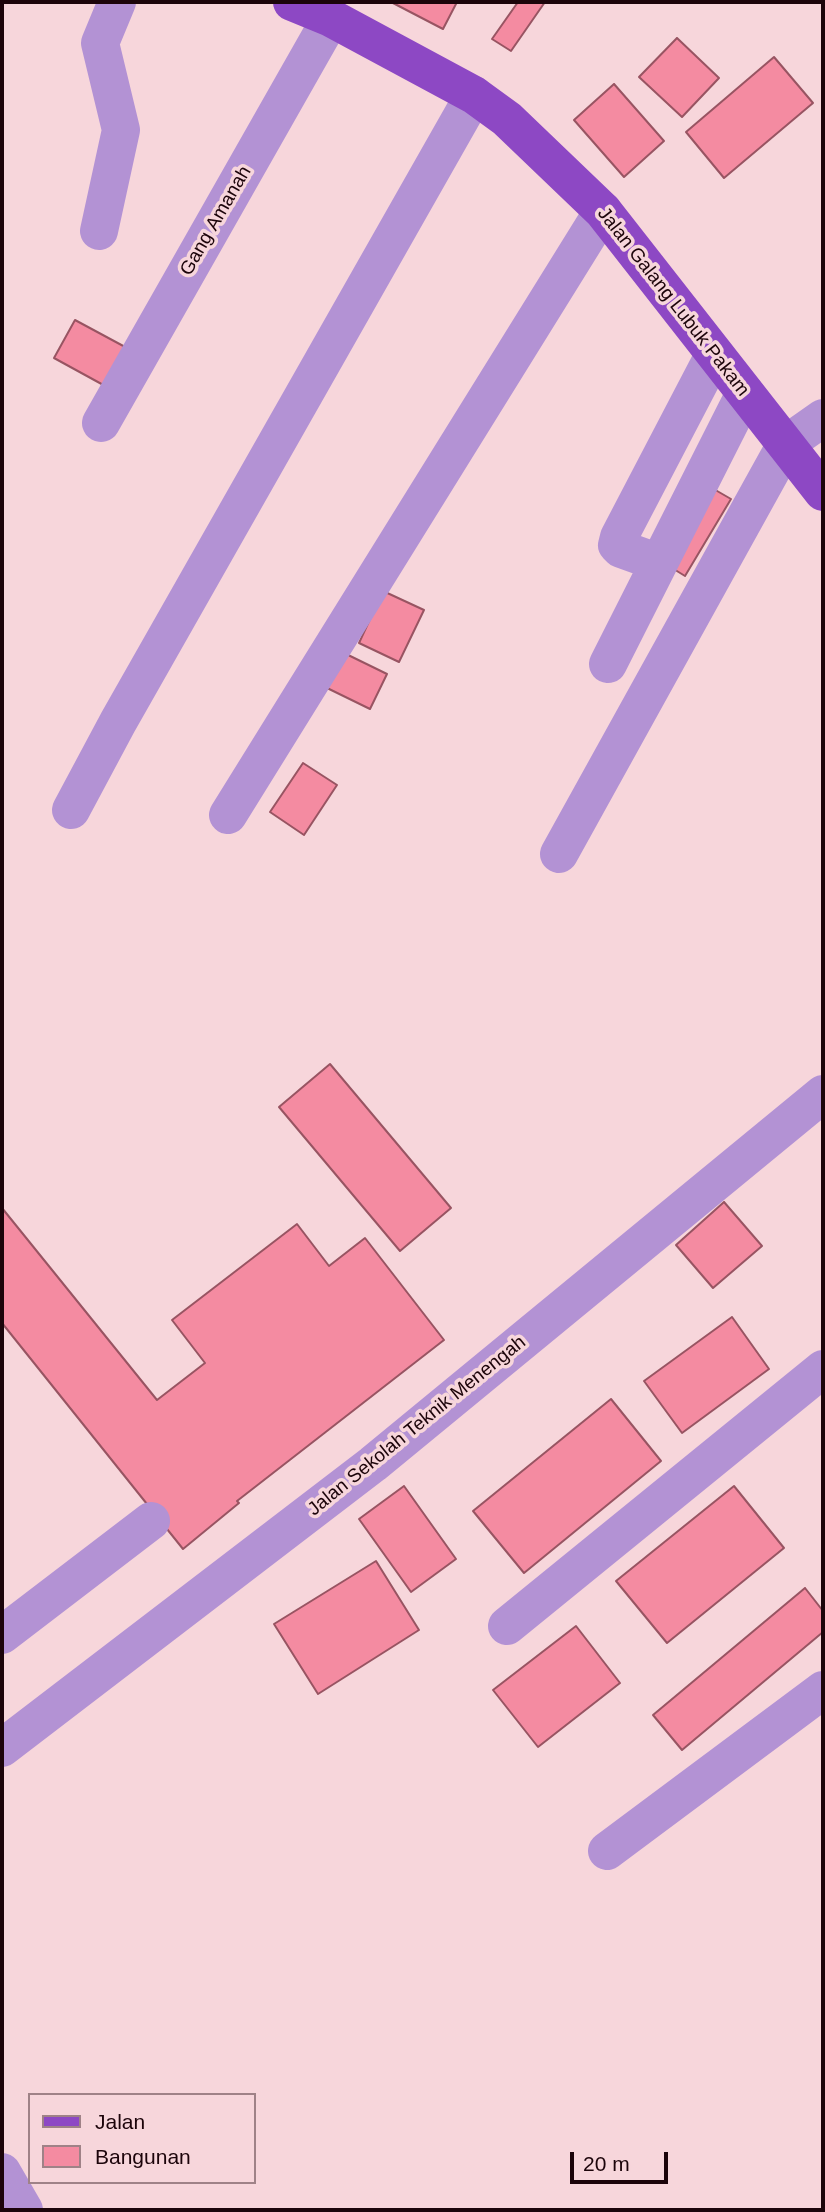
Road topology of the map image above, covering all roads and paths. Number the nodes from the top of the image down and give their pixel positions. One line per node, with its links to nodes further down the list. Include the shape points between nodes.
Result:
1 (117, 2): 6 (street, via 100,43 121,130)
2 (292, 2): 3 (main road, Jalan Galang Lubuk Pakam)
3 (331, 18): 4 (main road, Jalan Galang Lubuk Pakam); 10 (street, Gang Amanah)
4 (474, 95): 5 (main road, Jalan Galang Lubuk Pakam, via 507,119); 15 (street)
5 (603, 211): 7 (main road, Jalan Galang Lubuk Pakam); 16 (street)
6 (99, 232)
7 (714, 355): 8 (main road, Jalan Galang Lubuk Pakam); 13 (street, via 619,537 621,549)
8 (745, 393): 11 (main road, Jalan Galang Lubuk Pakam); 13 (street)
9 (823, 418): 11 (street)
10 (101, 423)
11 (786, 444): 12 (main road, Jalan Galang Lubuk Pakam); 17 (street)
12 (823, 492)
13 (657, 562): 14 (street)
14 (608, 664)
15 (71, 810)
16 (228, 815)
17 (559, 854)
18 (823, 1094): 24 (street, Jalan Sekolah Teknik Menengah, via 373,1464)
19 (823, 1369): 21 (street)
20 (151, 1521): 22 (street)
21 (507, 1626)
22 (2, 1635)
23 (823, 1690): 25 (street)
24 (2, 1748)
25 (607, 1851)
26 (2, 2172): 27 (street)
27 (24, 2210)

